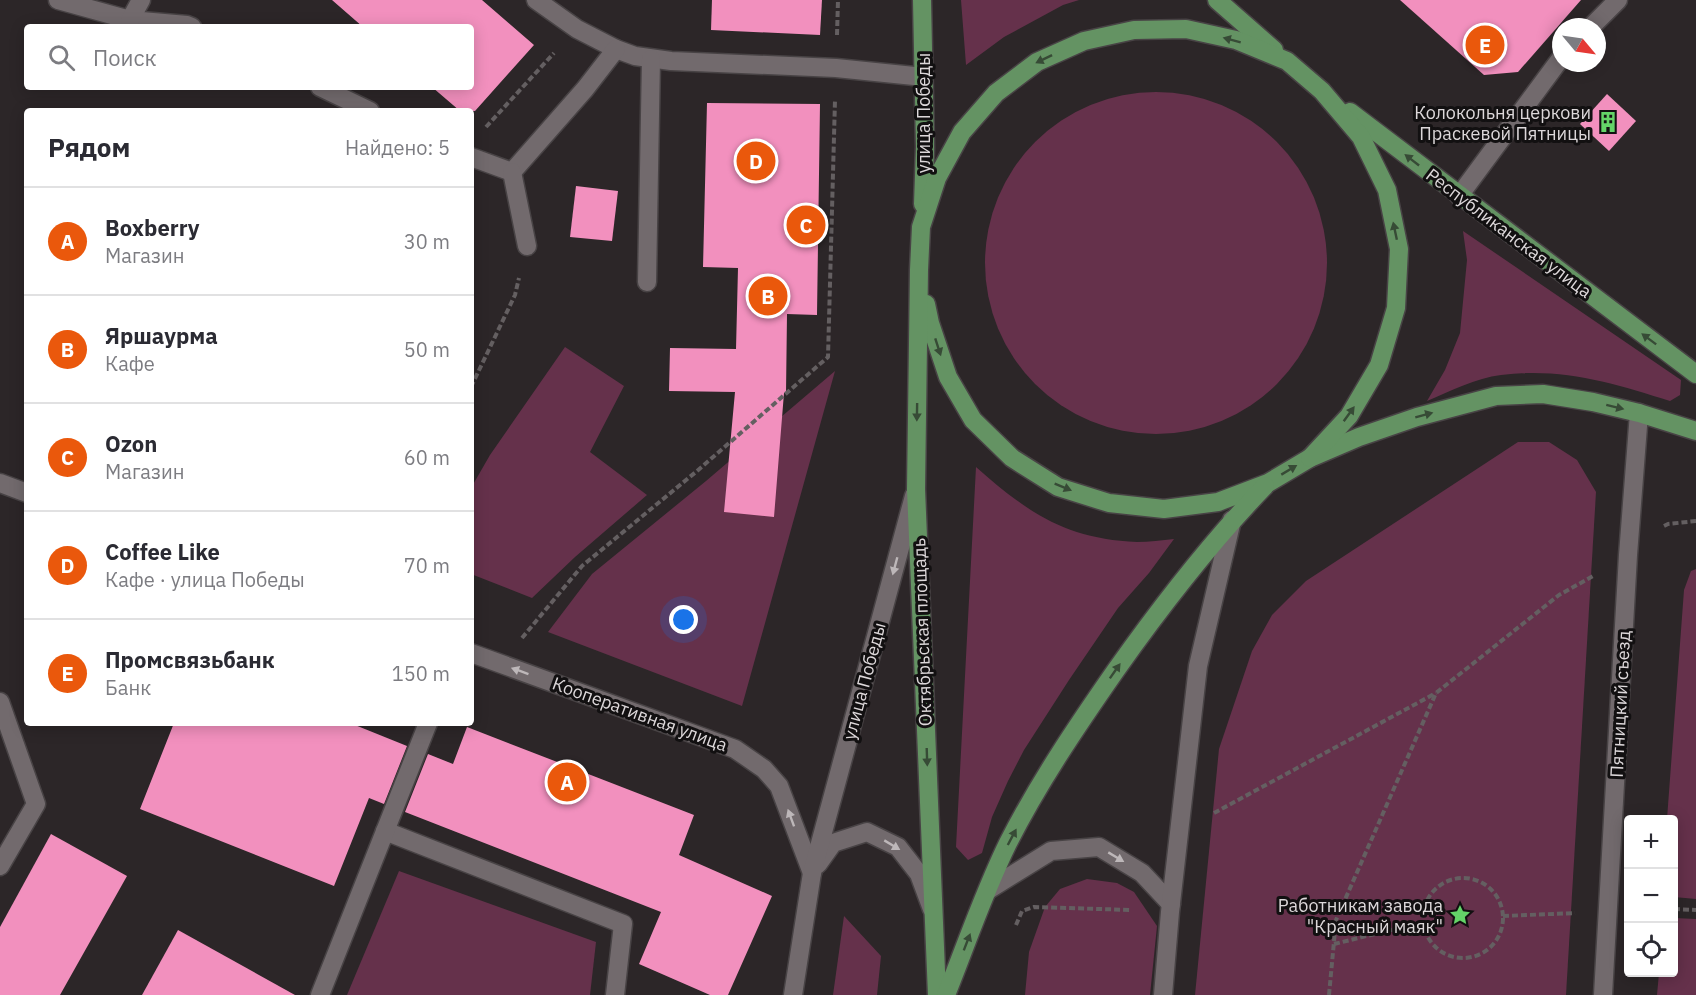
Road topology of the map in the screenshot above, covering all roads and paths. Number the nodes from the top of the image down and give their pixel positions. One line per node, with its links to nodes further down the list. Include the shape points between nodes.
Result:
1 (58, 0): 9 (street)
2 (141, 0): 9 (street)
3 (536, 0): 11 (street)
4 (838, 0): 15 (path)
5 (922, 0): 17 (main road, улица Победы)
6 (1217, 0): 14 (main road)
7 (1618, 0): 8 (street)
8 (1601, 18)
9 (130, 20): 10 (street)
10 (176, 24)
11 (577, 29): 12 (street); 21 (path)
12 (616, 49): 13 (street); 23 (street)
13 (651, 59): 15 (street); 28 (street)
14 (1287, 61): 19 (main road, Октябрьская площадь); 25 (main road, Октябрьская площадь, one-way to 25, via 1236,40 1186,29 1134,30 1084,41 1056,53 1037,62 996,93 962,132 938,178)
15 (836, 68): 17 (street); 41 (path, via 828,357 582,566)
16 (1552, 70): 24 (street)
17 (924, 77): 25 (main road, улица Победы)
18 (326, 90): 20 (street)
19 (1322, 91): 24 (main road, Республиканская улица, one-way to 19); 33 (main road, Октябрьская площадь, one-way to 19, via 1349,416 1379,365 1396,308 1399,249 1387,190 1361,137)
20 (364, 108)
21 (481, 132)
22 (474, 158): 23 (street)
23 (512, 172): 26 (street)
24 (1458, 196): 29 (main road, Республиканская улица, one-way to 24)
25 (921, 227): 27 (main road, Октябрьская площадь)
26 (527, 246): 30 (path, via 515,295)
27 (919, 270): 35 (main road, Октябрьская площадь, one-way to 35, via 930,323 948,376 973,420 1012,458 1058,487 1109,503 1164,509 1218,502); 36 (main road, Октябрьская площадь, one-way to 36)
28 (647, 282)
29 (1696, 374)
30 (474, 381)
31 (1639, 413): 32 (main road, Октябрьская площадь); 33 (main road, Октябрьская площадь, one-way to 31, via 1359,436 1496,396 1544,394); 39 (street, Пятницкий съезд)
32 (1696, 431)
33 (1310, 458): 35 (main road, Октябрьская площадь, one-way to 33)
34 (0, 483): 37 (street)
35 (1268, 483): 38 (main road, Октябрьская площадь)
36 (916, 489): 48 (street, улица Победы, one-way to 48); 53 (main road, Октябрьская площадь, one-way to 53)
37 (24, 491)
38 (1232, 520): 49 (main road, Октябрьская площадь, one-way to 38, via 1047,773 1091,706 1150,621); 50 (street, via 1198,666)
39 (1628, 555): 42 (path, via 1559,595); 65 (street, Пятницкий съезд)
40 (474, 654): 41 (street, Кооперативная улица)
41 (500, 663): 48 (street, Кооперативная улица, one-way to 41, via 779,786 764,769 735,749)
42 (1436, 693): 45 (path); 57 (path, via 1336,920)
43 (0, 702): 47 (street, via 36,804)
44 (427, 726): 46 (street)
45 (1205, 817)
46 (386, 831): 58 (street); 59 (street, via 623,924)
47 (0, 866)
48 (812, 873): 53 (street, улица Победы, one-way to 53, via 833,843 867,832 898,848 919,874); 60 (street, улица Победы)
49 (988, 890): 50 (street, one-way to 50, via 1051,851 1098,847 1142,873); 62 (main road, Октябрьская площадь, one-way to 49)
50 (1171, 904): 63 (street)
51 (1678, 909): 52 (path)
52 (1696, 910)
53 (933, 913): 61 (main road, Октябрьская площадь)
54 (1578, 913): 55 (path)
55 (1503, 916): 56 (path, via 1502,929 1486,951 1460,958 1435,946); 56 (path, via 1501,903 1485,883 1460,878 1437,887 1424,909)
56 (1424, 922): 57 (path)
57 (1334, 944): 64 (path)
58 (320, 995)
59 (615, 995)
60 (793, 995)
61 (937, 995)
62 (946, 995)
63 (1163, 995)
64 (1329, 995)
65 (1603, 995)

